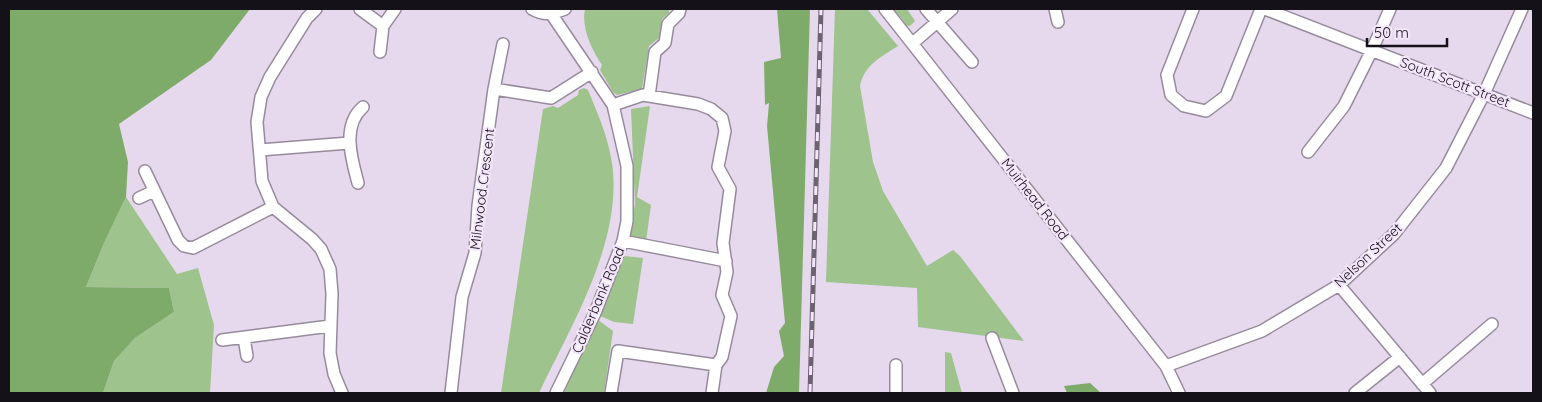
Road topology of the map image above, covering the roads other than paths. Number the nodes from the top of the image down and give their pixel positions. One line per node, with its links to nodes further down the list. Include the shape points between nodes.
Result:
1 (316, 9): 33 (street, via 270,76 261,97 257,122)
2 (360, 9): 19 (street)
3 (395, 9): 19 (street)
4 (532, 9): 16 (street)
5 (565, 9): 16 (street)
6 (680, 9): 28 (street, via 668,24 665,43 655,52)
7 (885, 9): 20 (street, Muirhead Road)
8 (926, 9): 17 (street)
9 (952, 9): 17 (street)
10 (1055, 9): 18 (street)
11 (1193, 9): 12 (street, via 1167,75 1170,94 1184,106 1206,111 1226,96)
12 (1261, 9)
13 (1265, 9): 22 (street, South Scott Street)
14 (1390, 9): 22 (street)
15 (1522, 9): 27 (street, Nelson Street)
16 (552, 14): 25 (street, Calderbank Road)
17 (937, 22): 20 (street); 24 (street)
18 (1058, 22)
19 (383, 26): 23 (street)
20 (914, 42): 52 (street, Muirhead Road)
21 (503, 44): 26 (street, Milnwood Crescent)
22 (1372, 50): 27 (street, South Scott Street); 34 (street, via 1344,106)
23 (380, 52)
24 (972, 62)
25 (592, 72): 26 (street, via 551,98); 29 (street, Calderbank Road)
26 (494, 89): 55 (street, Milnwood Crescent, via 475,253 462,297)
27 (1484, 94): 31 (street, South Scott Street); 42 (street, Nelson Street, via 1446,168 1394,234)
28 (649, 96): 29 (street); 41 (street, via 698,104 722,118 725,131 718,167 730,189 723,243)
29 (613, 105): 40 (street, Calderbank Road, via 627,166 627,221)
30 (363, 107): 32 (street, via 357,112)
31 (1533, 113)
32 (349, 143): 33 (street); 36 (street)
33 (260, 150): 39 (street, via 262,181)
34 (1308, 152)
35 (145, 171): 37 (street)
36 (358, 183)
37 (154, 191): 38 (street); 39 (street, via 178,240 193,248)
38 (139, 198)
39 (273, 207): 44 (street, via 321,249 332,280)
40 (623, 241): 41 (street); 56 (street, Calderbank Road, via 595,313)
41 (726, 261): 50 (street, via 722,295 731,316 722,357)
42 (1339, 285): 49 (street); 52 (street, Nelson Street, via 1262,331)
43 (1492, 324): 53 (street)
44 (330, 326): 45 (street); 54 (street, via 333,367)
45 (244, 338): 47 (street); 48 (street)
46 (992, 338): 60 (street)
47 (222, 340)
48 (247, 356)
49 (1400, 357): 53 (street); 62 (street)
50 (716, 365): 57 (street, via 618,351); 58 (street)
51 (896, 365): 59 (street)
52 (1166, 366): 61 (street, Muirhead Road)
53 (1426, 389)
54 (342, 393)
55 (451, 393)
56 (556, 393)
57 (611, 393)
58 (712, 393)
59 (896, 393)
60 (1013, 393)
61 (1180, 393)
62 (1355, 393)

